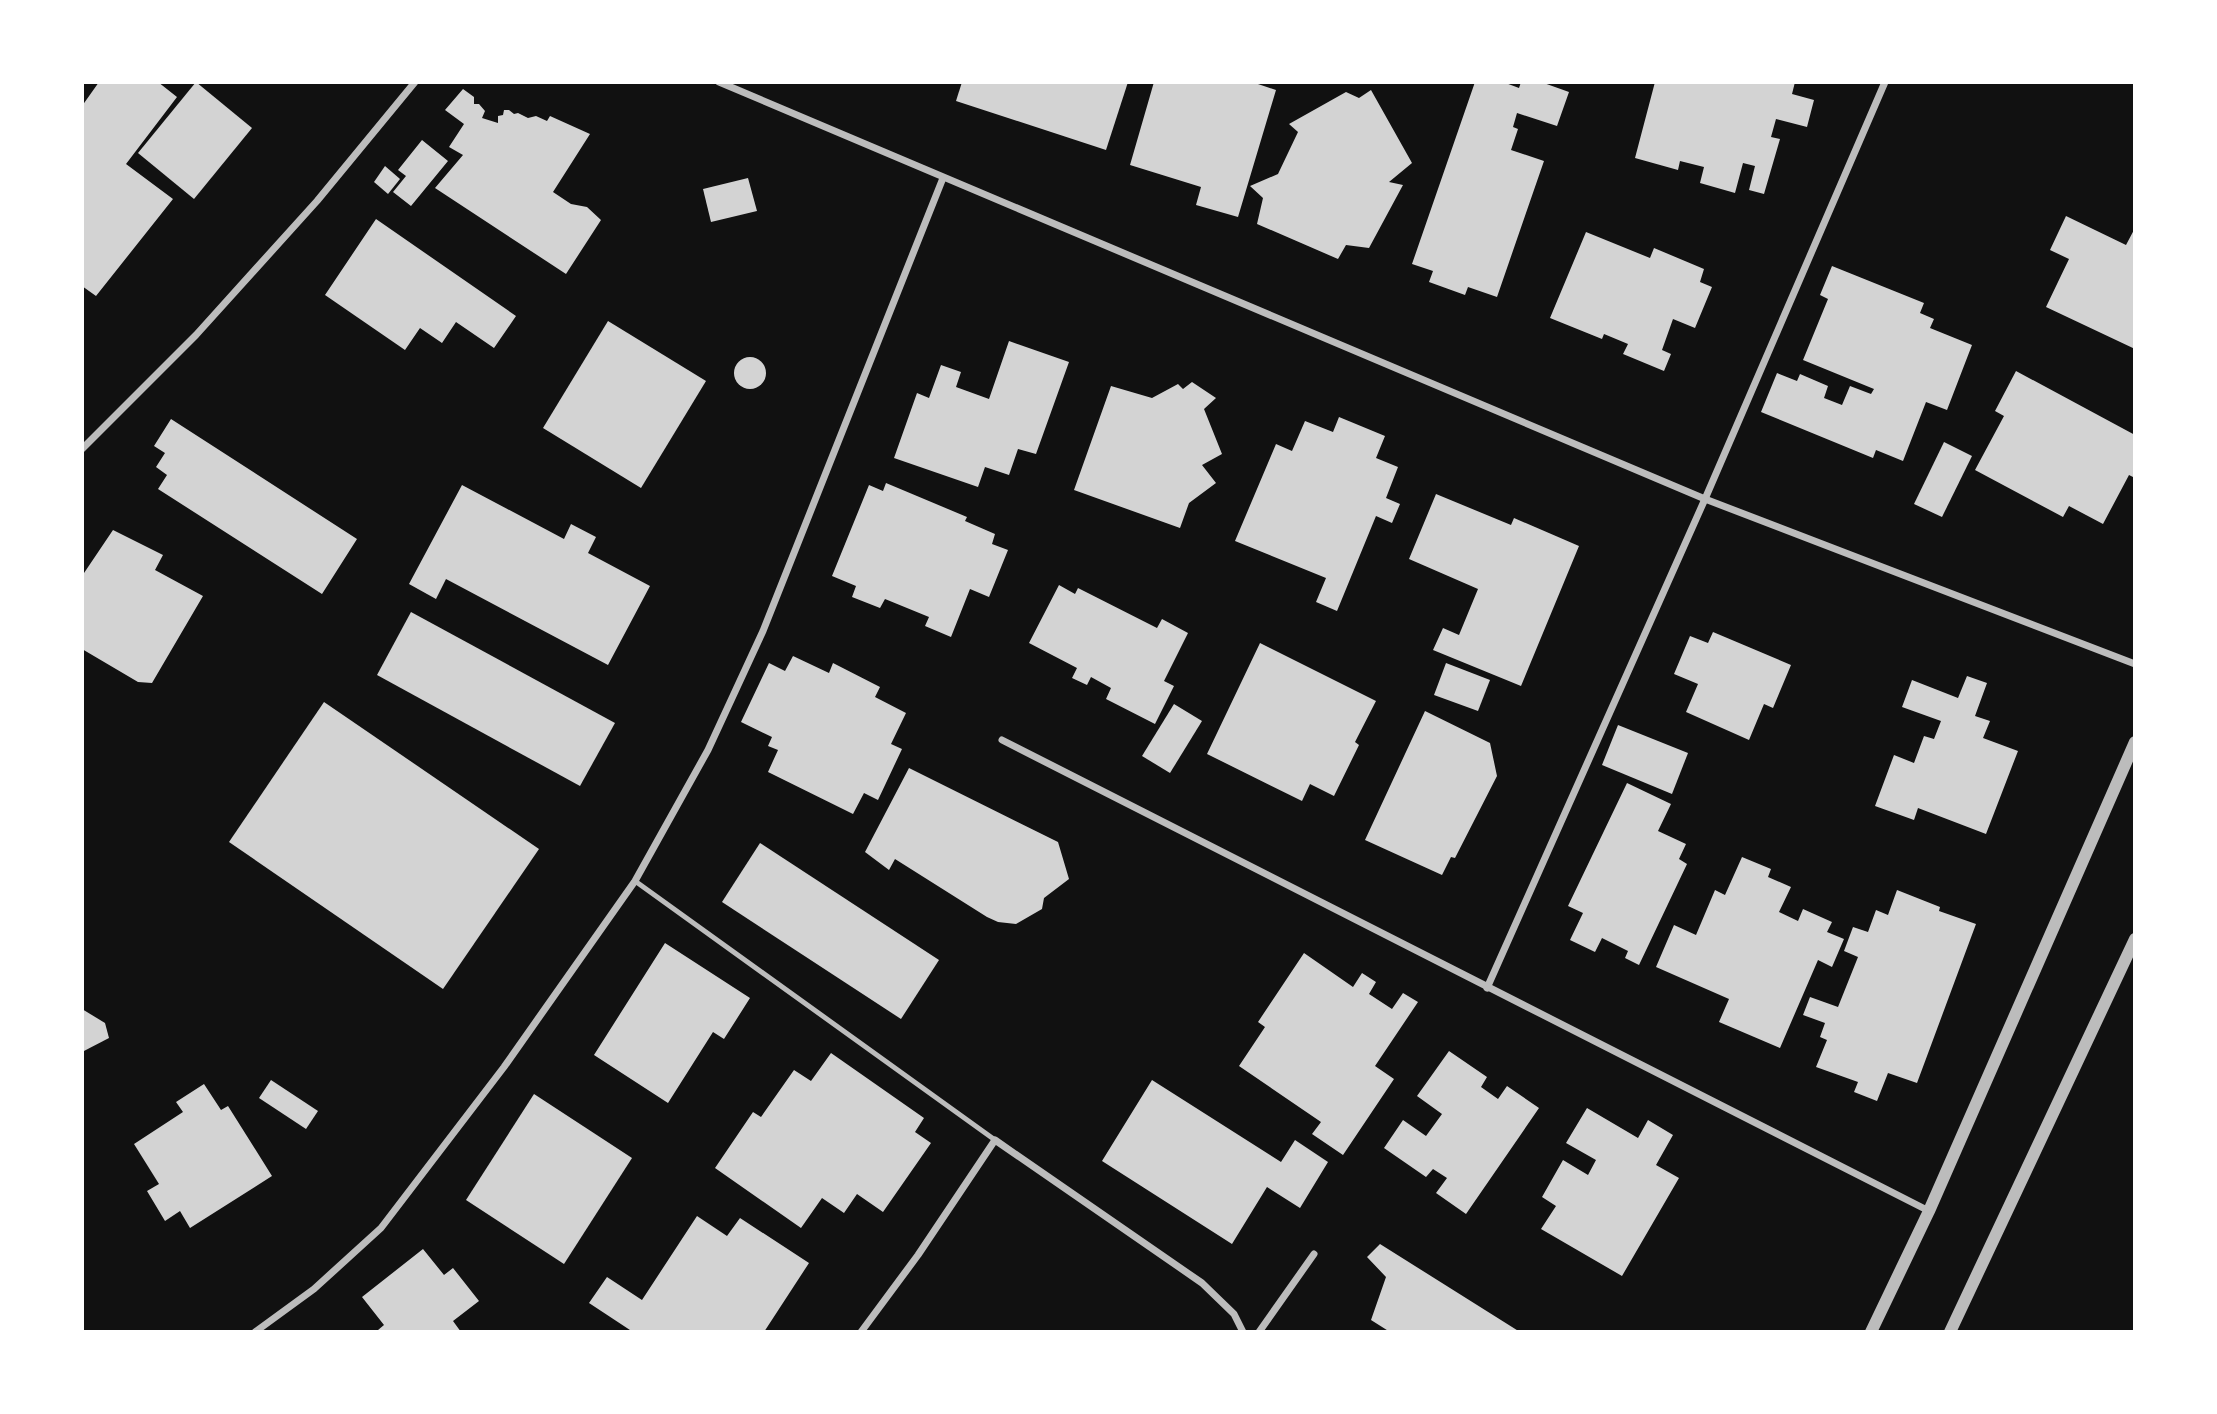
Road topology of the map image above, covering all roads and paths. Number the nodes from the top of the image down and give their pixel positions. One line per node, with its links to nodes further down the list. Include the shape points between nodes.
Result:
1 (415, 82): 5 (street, via 317,201 196,335)
2 (719, 82): 4 (street)
3 (1885, 82): 6 (street)
4 (943, 178): 6 (street); 10 (street, via 763,631 708,750)
5 (82, 449)
6 (1705, 499): 7 (street); 12 (street)
7 (2135, 664)
8 (1002, 740): 12 (street)
9 (2135, 742): 14 (street)
10 (635, 881): 13 (lane); 16 (street, via 505,1067 381,1228 314,1289)
11 (2135, 939): 21 (street)
12 (1487, 988): 14 (street)
13 (995, 1140): 17 (street); 18 (street, via 1202,1283 1234,1314)
14 (1929, 1211): 20 (street)
15 (1314, 1254): 19 (street)
16 (256, 1332)
17 (861, 1332)
18 (1243, 1332)
19 (1259, 1332)
20 (1871, 1332)
21 (1950, 1332)

